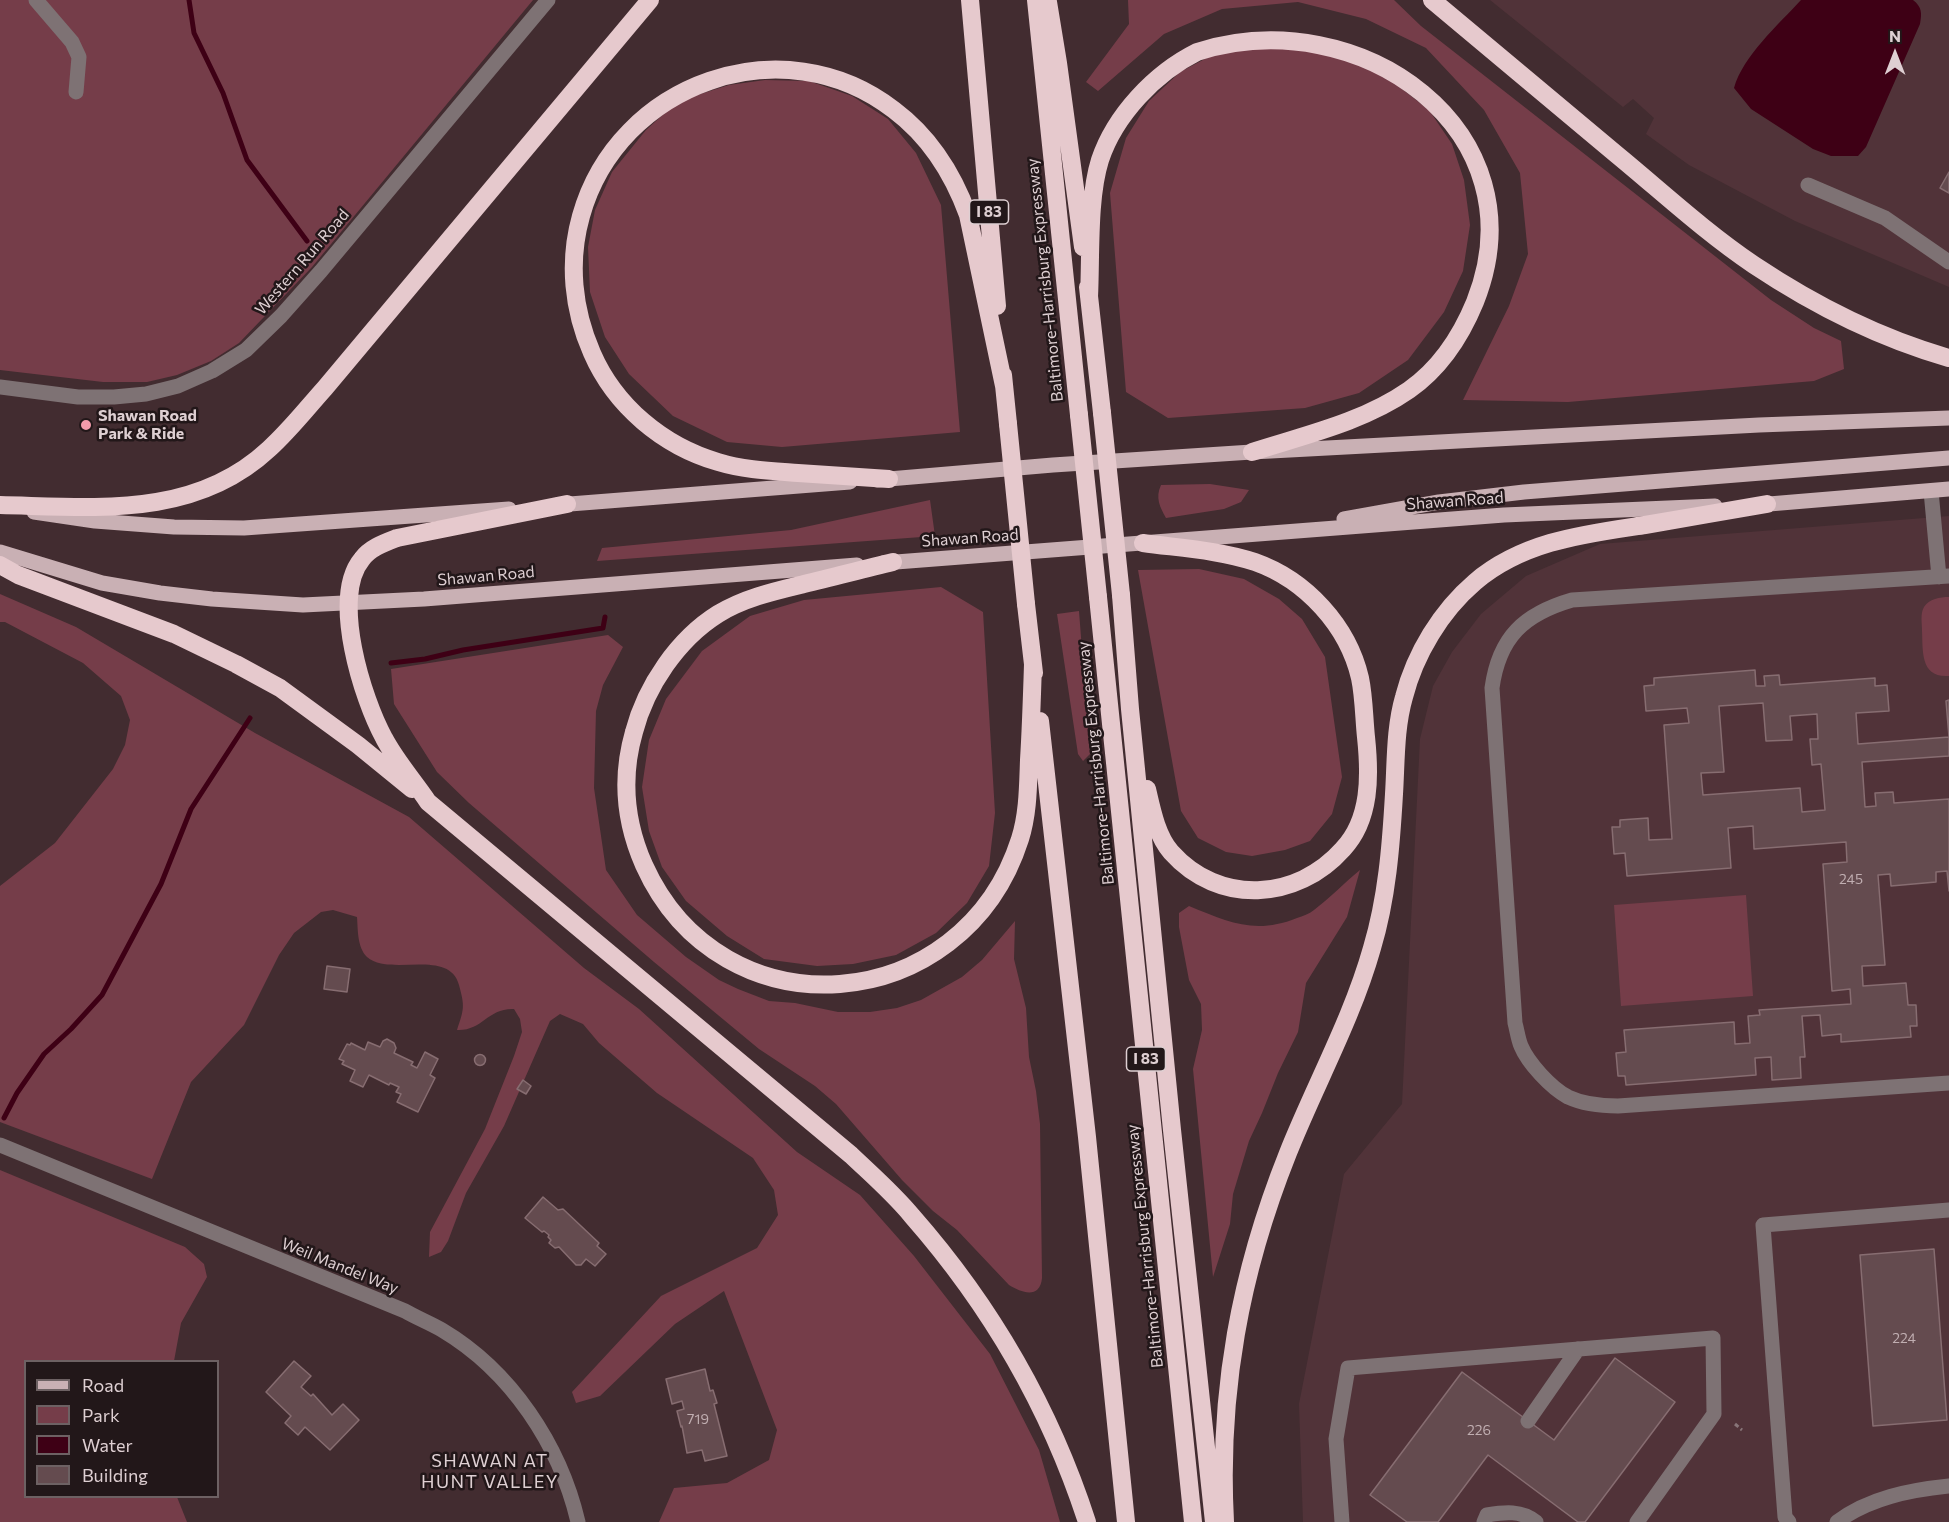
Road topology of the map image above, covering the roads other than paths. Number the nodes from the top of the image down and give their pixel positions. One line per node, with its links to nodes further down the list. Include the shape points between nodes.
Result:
1 (36, 0): 8 (street, via 72,42 79,57)
2 (548, 0): 14 (street, Western Run Road, via 321,271 246,350 178,386 146,394 78,397)
3 (650, 0): 23 (highway, via 269,450 222,481 177,498 136,506)
4 (970, 0): 13 (highway, I 83)
5 (1036, 0): 43 (highway, Baltimore-Harrisburg Expressway / I 83, bridge)
6 (1047, 0): 11 (highway)
7 (1432, 0): 12 (highway, via 1752,264 1839,315)
8 (76, 92)
9 (1808, 185): 10 (street, via 1886,218)
10 (1949, 262)
11 (1089, 297): 16 (highway, via 1093,196 1100,161 1130,108 1167,70 1189,56 1215,42 1262,30 1317,30 1339,34 1394,58 1435,92 1452,113 1478,160 1486,188 1490,244 1486,269 1467,323 1434,368 1389,403); 32 (highway, bridge)
12 (1949, 358)
13 (1004, 386): 18 (highway, via 962,196 932,147 893,109 848,84 821,75 768,69 703,83 677,94 642,118 593,181 573,255 578,310 585,337 613,390 651,429 717,462 751,470); 31 (highway, I 83, bridge)
14 (0, 387)
15 (1949, 418): 16 (main road)
16 (1252, 452): 18 (main road)
17 (1949, 458): 24 (main road, via 1524,492 1438,502)
18 (888, 479): 21 (main road)
19 (1949, 489): 20 (main road, Shawan Road)
20 (1931, 491): 22 (main road, Shawan Road); 29 (street)
21 (567, 504): 23 (main road, via 244,528 95,521); 30 (highway, via 397,538 376,547 361,559)
22 (1767, 504): 24 (main road, Shawan Road, via 1504,515); 45 (highway, via 1568,537 1533,548 1500,563 1474,583 1452,606 1420,654 1403,698 1397,732 1389,867 1372,949 1264,1216 1239,1312 1222,1471)
23 (0, 505)
24 (1258, 534): 25 (main road, Shawan Road)
25 (1143, 543): 27 (main road, Shawan Road); 32 (highway, via 1255,562 1299,586 1331,617 1360,679 1370,768 1369,788 1357,828 1345,848 1328,864 1281,888 1260,892 1209,881 1171,852 1158,831)
26 (0, 552): 30 (main road, Shawan Road, via 102,583 160,593 260,603)
27 (893, 562): 30 (main road, Shawan Road); 31 (highway, via 780,590 719,614 679,648 648,693 637,718 626,771 630,826 651,880 668,907 705,944 755,972 801,984 828,985 855,984 904,969 953,941 997,890 1020,838 1027,813)
28 (0, 565): 33 (highway, via 174,634 262,678 358,745)
29 (1944, 577): 34 (street, via 1572,600 1547,607 1515,633 1495,667 1492,688 1515,1023 1521,1045 1548,1081 1567,1097 1595,1105 1618,1106)
30 (349, 604): 33 (highway, via 358,672 372,714)
31 (1033, 663): 42 (highway, I 83)
32 (1130, 709): 44 (highway)
33 (428, 802): 41 (highway, via 851,1155 911,1214 956,1268 1018,1363 1060,1449)
34 (1949, 1083)
35 (0, 1146): 40 (street, Weil Mandel Way, via 405,1311 442,1330 506,1383 535,1420 556,1457)
36 (1949, 1210): 50 (street, via 1763,1225 1785,1517)
37 (1578, 1349): 38 (street); 46 (street, via 1348,1368 1336,1439); 49 (street, via 1713,1338 1714,1414)
38 (1528, 1421)
39 (1949, 1486): 51 (street, via 1897,1494)
40 (578, 1522)
41 (1088, 1522)
42 (1126, 1522)
43 (1193, 1522)
44 (1214, 1522)
45 (1225, 1522)
46 (1342, 1522)
47 (1484, 1522): 48 (street, via 1487,1515 1510,1513)
48 (1536, 1522)
49 (1637, 1522)
50 (1789, 1522)
51 (1837, 1522)

